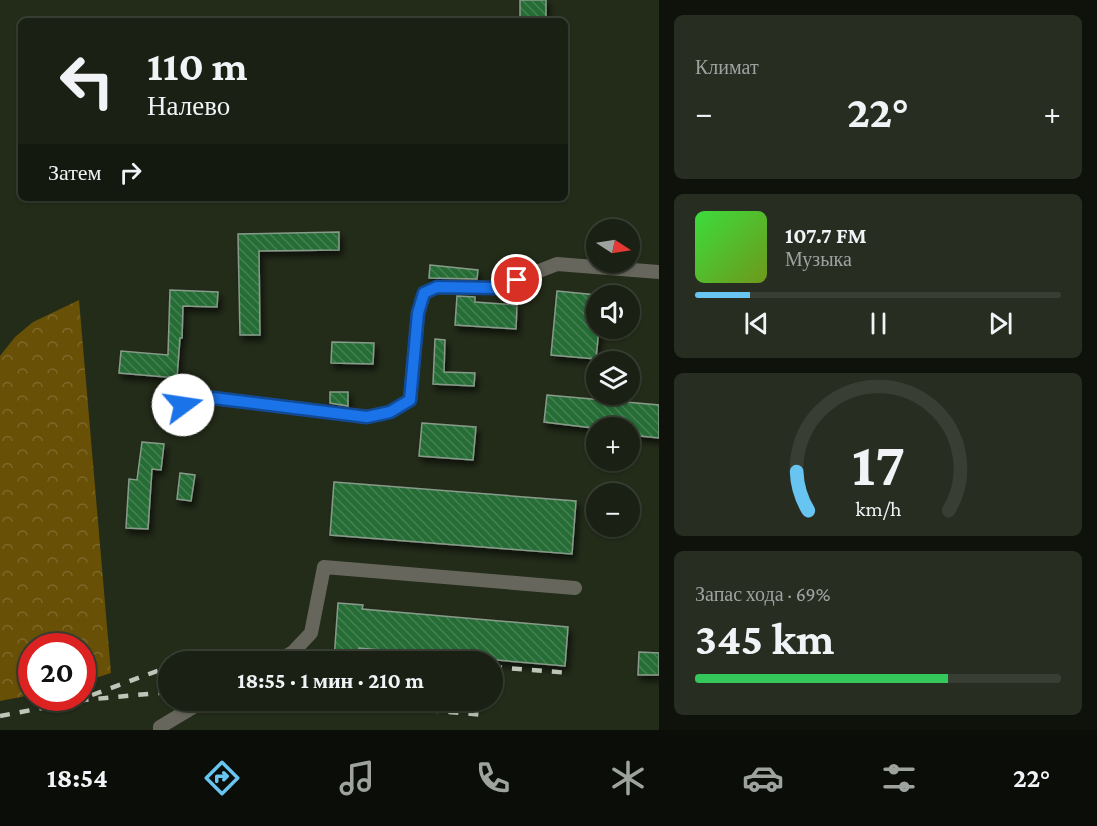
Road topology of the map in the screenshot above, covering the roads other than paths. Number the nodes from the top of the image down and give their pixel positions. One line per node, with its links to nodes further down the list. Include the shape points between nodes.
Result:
1 (659, 272): 2 (lane, via 557,264 496,288 437,287 424,293 418,313 410,400 390,412 367,417 205,397)
2 (162, 413)
3 (575, 588): 4 (lane, via 324,567 311,633)
4 (294, 651)
5 (186, 711): 6 (lane)
6 (160, 730)

